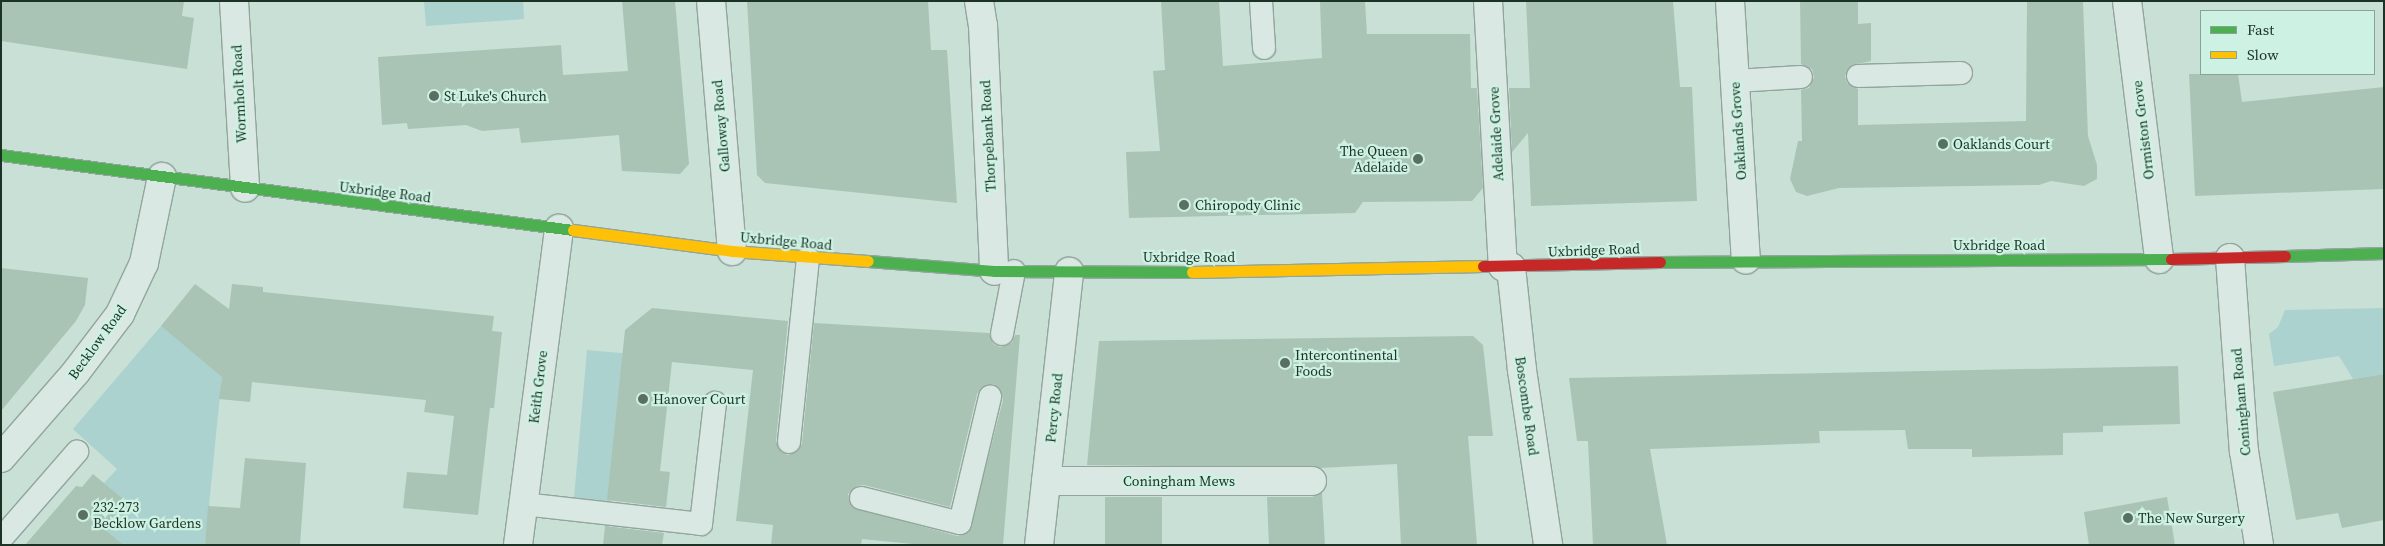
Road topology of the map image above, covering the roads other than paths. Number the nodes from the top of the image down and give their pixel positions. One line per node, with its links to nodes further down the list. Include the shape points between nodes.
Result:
1 (234, 1): 15 (street, Wormholt Road)
2 (711, 1): 17 (street, Galloway Road)
3 (979, 1): 24 (street, Thorpebank Road)
4 (1261, 1): 8 (lane)
5 (1488, 1): 23 (street, Adelaide Grove)
6 (1730, 1): 12 (street, Oaklands Grove)
7 (2127, 1): 21 (street, Ormiston Grove)
8 (1264, 48)
9 (1961, 73): 10 (lane)
10 (1858, 76)
11 (1801, 77): 12 (lane)
12 (1735, 81): 22 (street, Oaklands Grove)
13 (1, 155): 14 (main road, Uxbridge Road)
14 (162, 177): 15 (main road, Uxbridge Road); 31 (street, Becklow Road, via 144,263 120,314 76,372)
15 (244, 188): 16 (main road, Uxbridge Road)
16 (559, 229): 17 (main road, Uxbridge Road); 35 (street, Keith Grove)
17 (732, 251): 19 (main road, Uxbridge Road)
18 (2384, 253): 20 (main road, Uxbridge Road)
19 (808, 258): 24 (main road, Uxbridge Road); 29 (lane)
20 (2230, 258): 21 (main road, Uxbridge Road); 40 (street, Coningham Road, via 2244,451)
21 (2158, 259): 22 (main road, Uxbridge Road)
22 (1746, 260): 23 (main road, Uxbridge Road)
23 (1507, 267): 25 (main road, Uxbridge Road); 39 (street, Boscombe Road)
24 (1004, 271): 25 (main road, Uxbridge Road); 26 (lane)
25 (1069, 272): 32 (street, Percy Road)
26 (1002, 334)
27 (990, 397): 34 (lane, via 960,523)
28 (715, 403): 35 (lane, via 701,524)
29 (789, 442)
30 (77, 452): 36 (lane)
31 (1, 458)
32 (1046, 481): 33 (street, Coningham Mews); 38 (street, Percy Road)
33 (1312, 481)
34 (862, 498)
35 (523, 504): 37 (street, Keith Grove)
36 (1, 539)
37 (518, 545)
38 (1039, 545)
39 (1548, 545)
40 (2259, 545)

